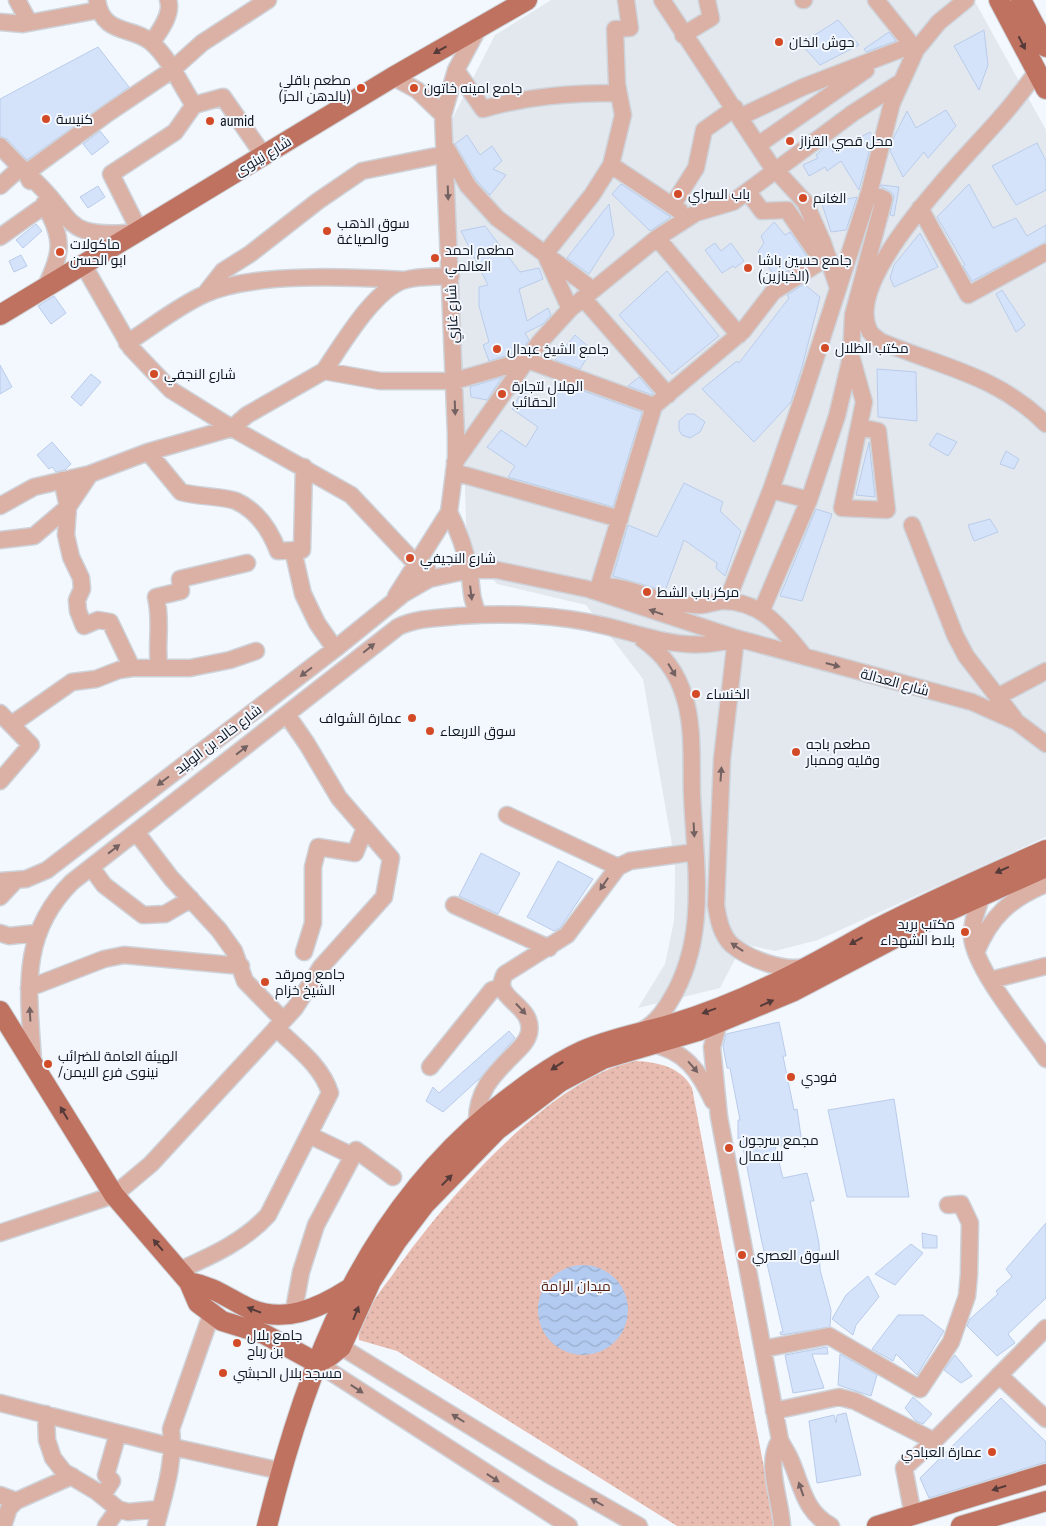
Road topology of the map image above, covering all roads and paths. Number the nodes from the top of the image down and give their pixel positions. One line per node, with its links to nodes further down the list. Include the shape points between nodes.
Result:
1 (17, 0): 14 (street)
2 (168, 0): 17 (street, via 170,4 163,26)
3 (268, 0): 21 (street, via 202,43)
4 (527, 0): 15 (main road, شارع نينوى)
5 (626, 0): 27 (street, via 630,28 615,29)
6 (662, 0): 16 (street)
7 (707, 0): 16 (street, via 711,18)
8 (876, 0): 18 (street)
9 (966, 0): 18 (street)
10 (999, 0): 23 (main road, one-way to 23)
11 (1021, 0): 19 (main road)
12 (98, 5): 14 (street); 17 (street, via 113,26)
13 (0, 22): 14 (street)
14 (29, 22)
15 (478, 29): 22 (street, شارع غازي); 24 (main road, شارع نينوى, one-way to 24)
16 (683, 35): 29 (street)
17 (152, 42): 21 (street)
18 (914, 47): 20 (street); 25 (street)
19 (1046, 47)
20 (888, 54): 29 (street); 31 (street)
21 (172, 70): 28 (street); 36 (street)
22 (456, 70): 27 (street, via 483,109 534,97); 30 (street, شارع غازي)
23 (1036, 72): 26 (main road); 43 (street, via 1002,117)
24 (393, 77): 30 (street, via 417,90); 34 (main road, شارع نينوى)
25 (901, 82): 37 (street, via 853,112); 40 (street, via 892,103)
26 (1046, 89)
27 (618, 93): 35 (street, via 623,115)
28 (194, 105): 34 (street, via 223,97); 45 (street, via 175,132 111,174)
29 (738, 112): 31 (street); 42 (street, via 704,130 696,168)
30 (443, 115): 33 (street, شارع غازي)
31 (758, 145): 37 (street)
32 (0, 146): 36 (street)
33 (446, 150): 49 (street, via 468,186 497,218); 52 (street, شارع غازي, one-way to 52); 56 (street, via 362,171 223,271)
34 (264, 156): 45 (main road, شارع نينوى)
35 (611, 165): 42 (street); 49 (street, via 592,195)
36 (24, 170): 38 (street); 41 (street); 45 (street, via 76,228 101,234)
37 (777, 171): 39 (street); 50 (street, via 805,202)
38 (0, 186)
39 (748, 192): 44 (street, via 734,202); 50 (street, via 762,210 787,210)
40 (869, 193): 54 (street); 61 (street, via 884,199 853,315)
41 (45, 205): 46 (street); 55 (street, via 58,232 60,251)
42 (672, 206): 44 (street)
43 (920, 208): 48 (street, via 968,295); 67 (street, via 893,244 872,286 867,311 870,332 894,347 986,380)
44 (689, 218): 47 (street)
45 (140, 232): 51 (main road, شارع نينوى)
46 (0, 237)
47 (657, 238): 57 (street); 59 (street)
48 (1046, 252)
49 (545, 254): 57 (street); 57 (street)
50 (825, 259): 54 (street); 59 (street, via 773,292)
51 (84, 266): 55 (main road, شارع نينوى); 60 (street)
52 (451, 276): 53 (street); 64 (street, شارع غازي)
53 (405, 280): 56 (street, via 265,280 236,284); 63 (street, via 386,290)
54 (838, 288): 75 (street)
55 (44, 290): 58 (main road, شارع نينوى)
56 (205, 294): 60 (street)
57 (582, 299): 62 (street); 65 (street)
58 (0, 315)
59 (739, 335): 65 (street)
60 (127, 343): 69 (street, via 171,390)
61 (851, 357): 68 (street, via 864,402); 76 (street, via 838,416)
62 (527, 360): 64 (street); 66 (street); 72 (street)
63 (324, 371): 64 (street, via 380,381); 69 (street, via 247,415)
64 (454, 381): 72 (street, شارع غازي, one-way to 72)
65 (668, 395): 66 (street)
66 (654, 406): 80 (street)
67 (1046, 424)
68 (858, 427): 68 (street, via 842,508 887,510 878,431)
69 (232, 428): 70 (street); 71 (street)
70 (148, 452): 73 (street); 83 (street, via 181,492 235,500 265,523 278,551)
71 (304, 467): 83 (street, via 302,550); 85 (street, via 351,495)
72 (455, 467): 79 (street, شارع غازي); 80 (street)
73 (90, 474): 74 (street); 78 (street)
74 (62, 480): 77 (street, via 34,487); 78 (street)
75 (771, 490): 76 (street); 89 (street)
76 (810, 500): 91 (street)
77 (0, 506)
78 (68, 507): 82 (street, via 34,536); 99 (street, via 66,535 71,557 81,578 78,611 84,626 98,620 110,622)
79 (449, 512): 85 (street, شارع غازي); 86 (street, via 462,542)
80 (620, 519): 88 (street)
81 (912, 525): 101 (street, via 955,635 966,656)
82 (0, 540)
83 (293, 550): 95 (street, via 303,594)
84 (247, 563): 98 (street, via 180,579 181,591 156,597 160,616 156,645)
85 (417, 565): 87 (street); 90 (street, شارع غازي)
86 (469, 570): 87 (street); 88 (street, via 505,571); 92 (street, one-way to 92, via 472,602)
87 (448, 573): 90 (street, شارع خالد بن الوليد, via 429,580)
88 (594, 588): 89 (street, via 613,586 689,605); 94 (street, شارع العدالة, one-way to 88)
89 (727, 601): 91 (street)
90 (391, 604): 95 (street, شارع خالد بن الوليد)
91 (761, 612): 97 (street, via 774,620)
92 (479, 615): 93 (street, via 558,616); 102 (street, one-way to 92, via 398,626 416,620)
93 (639, 636): 94 (street, via 692,646); 111 (street, one-way to 111, via 668,662 685,698)
94 (736, 638): 97 (street, شارع العدالة); 126 (street, one-way to 94, via 790,968 759,959 732,944 724,935 718,918 721,783)
95 (335, 649): 115 (street, شارع خالد بن الوليد, one-way to 115, via 57,864 37,875)
96 (256, 651): 98 (street, via 190,668)
97 (804, 657): 104 (street, شارع العدالة, one-way to 104, via 972,702)
98 (159, 666): 99 (street)
99 (132, 668): 103 (street, via 96,679 72,682)
100 (1046, 671): 101 (street)
101 (997, 697): 104 (street)
102 (287, 715): 108 (street, via 339,798); 109 (street, one-way to 102)
103 (6, 719): 106 (street, via 31,745)
104 (1017, 722): 105 (street, شارع العدالة)
105 (1046, 744)
106 (0, 781)
107 (507, 815): 113 (street)
108 (365, 828): 124 (street, via 355,853 318,847 313,867 313,923); 134 (street, via 391,858 384,897 320,967 295,1008)
109 (136, 832): 112 (street, one-way to 109); 119 (street)
110 (1046, 850): 126 (main road, one-way to 126, via 913,911)
111 (695, 852): 113 (street, via 630,861); 135 (street, via 697,922 691,957 668,1006 646,1028)
112 (91, 867): 119 (street, via 104,885 143,915 165,914); 121 (street, via 55,898)
113 (618, 867): 123 (street, one-way to 123, via 574,927)
114 (1046, 867): 117 (main road)
115 (7, 881): 118 (street)
116 (1046, 884): 125 (street, via 1024,893 1004,909)
117 (982, 895): 125 (street, via 972,928); 133 (main road, one-way to 117, via 794,991 898,935)
118 (0, 897)
119 (191, 899): 127 (street, via 220,930)
120 (454, 905): 123 (street)
121 (37, 932): 122 (street, via 9,936); 131 (street, via 29,966)
122 (0, 933)
123 (548, 948): 130 (street, via 509,971 503,978)
124 (304, 952)
125 (976, 952): 129 (street)
126 (816, 963): 135 (main road, one-way to 135, via 734,1001)
127 (242, 966): 131 (street, via 124,955 104,959); 134 (street, via 245,981)
128 (1046, 966): 129 (street)
129 (991, 980): 137 (street)
130 (502, 987): 139 (street, via 492,990); 141 (street, one-way to 141, via 525,1012 529,1032 524,1045 485,1085 478,1104)
131 (29, 988): 138 (street, one-way to 131)
132 (3, 1020): 138 (main road)
133 (719, 1022): 136 (main road); 140 (street, via 712,1047)
134 (279, 1024): 142 (street, via 316,1067 330,1094); 145 (street, via 151,1164)
135 (634, 1034): 141 (main road, one-way to 141, via 566,1060 525,1086)
136 (652, 1044): 140 (street, one-way to 140, via 668,1047 687,1061 706,1086); 153 (main road, one-way to 136, via 396,1242 479,1147 538,1097 583,1068 619,1052)
137 (1046, 1058)
138 (33, 1062): 145 (main road, one-way to 138)
139 (430, 1067)
140 (719, 1118): 154 (street)
141 (477, 1124): 149 (main road, via 414,1188 379,1237)
142 (309, 1135): 143 (street); 148 (street, via 268,1215 257,1228)
143 (353, 1156): 144 (street, via 356,1150); 151 (street, via 316,1225 301,1272)
144 (393, 1177)
145 (114, 1195): 147 (street); 148 (main road, one-way to 145)
146 (948, 1205): 154 (street, via 961,1204 970,1223 967,1296 951,1342 920,1389 829,1336)
147 (0, 1233)
148 (185, 1276): 150 (main road, via 198,1303); 151 (main road, one-way to 148, via 273,1315 254,1310)
149 (349, 1289): 151 (main road, via 322,1305); 153 (main road)
150 (211, 1315): 155 (main road, via 270,1337); 164 (street, via 171,1429)
151 (293, 1315)
152 (1046, 1328): 156 (street)
153 (334, 1342): 155 (main road, via 330,1356); 180 (street, one-way to 153)
154 (763, 1350): 158 (street)
155 (316, 1363): 165 (main road); 179 (street, one-way to 179)
156 (999, 1376): 160 (street); 163 (street)
157 (0, 1402): 159 (street)
158 (774, 1411): 162 (street); 163 (street, via 840,1396)
159 (46, 1414): 161 (street); 167 (street, via 47,1440 53,1458 64,1472)
160 (1046, 1419)
161 (118, 1433): 164 (street); 169 (street, via 106,1475 112,1481)
162 (780, 1440): 181 (street, via 776,1446 774,1466); 182 (street, one-way to 162, via 814,1513 804,1498 791,1460)
163 (934, 1441): 174 (street, via 904,1468)
164 (173, 1447): 165 (street); 173 (street)
165 (281, 1471): 178 (main road)
166 (1046, 1474): 174 (main road, one-way to 174)
167 (72, 1476): 169 (street); 170 (street)
168 (0, 1495): 170 (street)
169 (102, 1496): 172 (street)
170 (16, 1501): 175 (street, via 9,1508)
171 (1046, 1501): 184 (main road)
172 (118, 1509): 173 (street, via 128,1512); 176 (street)
173 (160, 1509): 177 (street)
174 (913, 1515): 183 (main road)
175 (3, 1526)
176 (106, 1526)
177 (156, 1526)
178 (267, 1526)
179 (569, 1526)
180 (639, 1526)
181 (782, 1526)
182 (831, 1526)
183 (877, 1526)
184 (961, 1526)

